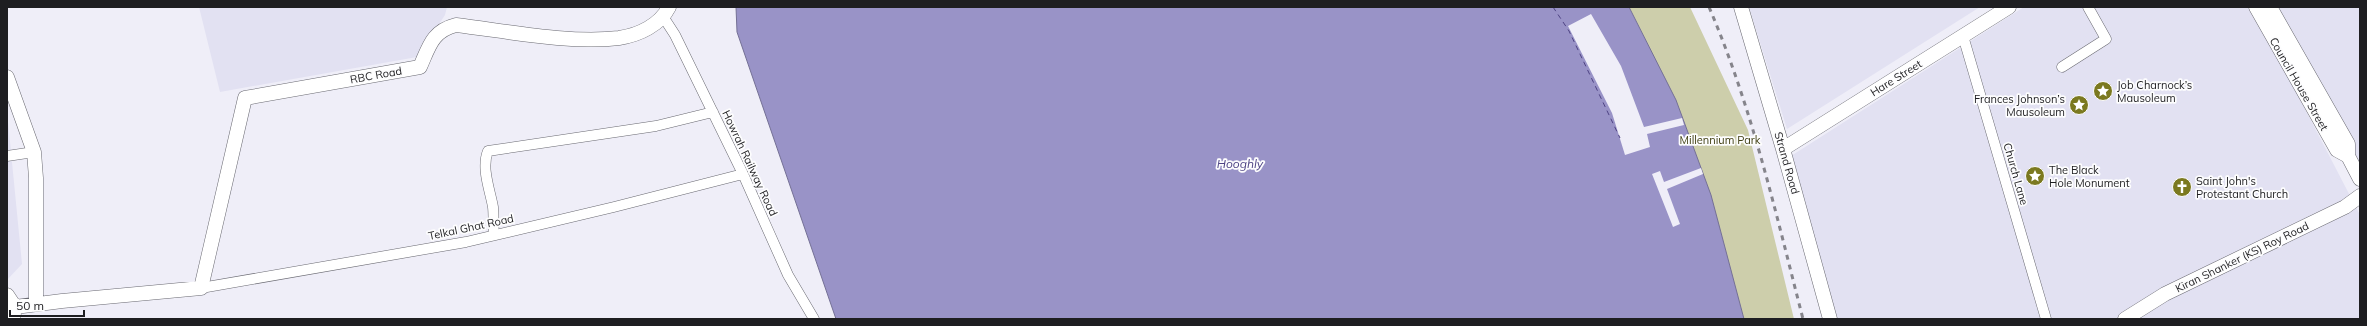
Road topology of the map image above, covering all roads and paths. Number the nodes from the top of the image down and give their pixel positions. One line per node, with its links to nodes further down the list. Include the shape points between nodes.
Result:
1 (1741, 7): 12 (main road, Strand Road)
2 (2009, 7): 7 (main road, Hare Street)
3 (2088, 7): 8 (street, via 2106,39)
4 (2256, 7): 15 (main road, Council House Street, via 2337,150)
5 (2270, 7): 15 (main road, Council House Street, via 2348,144)
6 (666, 12): 11 (street, Howrah Railway Road); 22 (main road, RBC Road, via 653,26 620,38 570,38 456,25 444,28 433,38 420,67 246,98)
7 (1963, 36): 12 (main road, Hare Street); 28 (street, Church Lane)
8 (2062, 67)
9 (7, 77): 10 (main road)
10 (11, 100): 13 (main road)
11 (713, 112): 16 (street, Howrah Railway Road); 21 (street, via 656,126 488,151 486,157)
12 (1783, 149): 27 (main road, Strand Road)
13 (34, 152): 14 (street); 24 (main road)
14 (7, 156)
15 (2348, 156): 17 (main road, Council House Street)
16 (743, 174): 21 (street, Telkal Ghat Road); 26 (street, Howrah Railway Road, via 788,275)
17 (2360, 179)
18 (2360, 196): 20 (main road, Kiran Shanker (KS) Roy Road)
19 (2360, 205): 20 (main road, via 2355,208)
20 (2345, 207): 29 (main road, Kiran Shanker (KS) Roy Road, via 2166,294)
21 (494, 235): 22 (street, Telkal Ghat Road)
22 (201, 288): 24 (main road)
23 (7, 295): 25 (main road)
24 (36, 304): 25 (main road)
25 (14, 313)
26 (814, 319)
27 (1830, 319)
28 (2046, 319)
29 (2125, 319)

